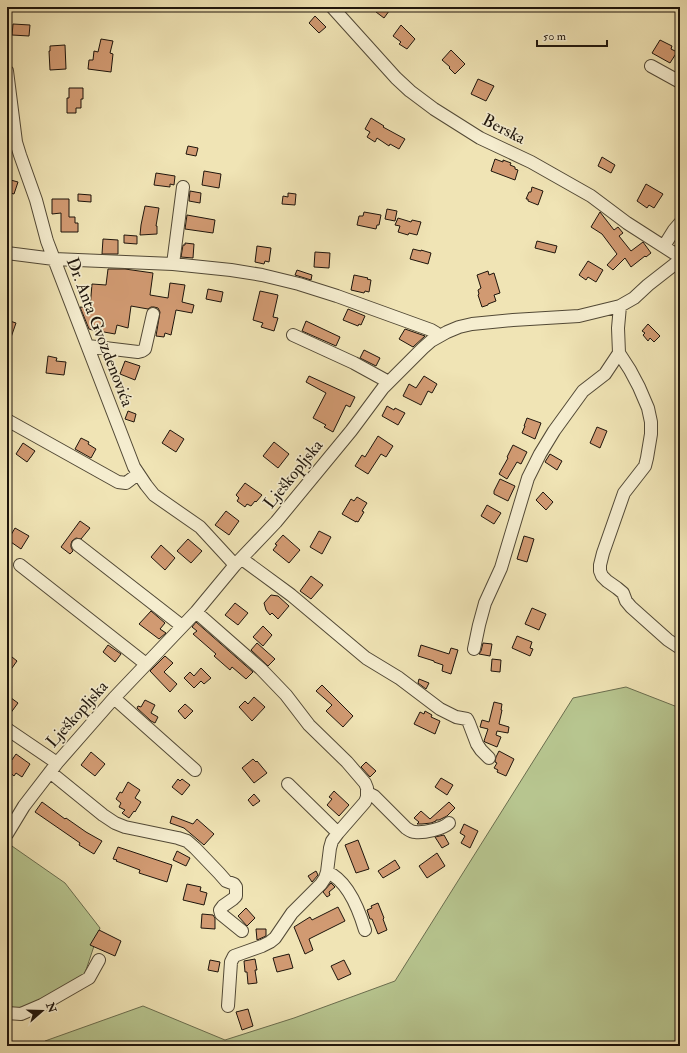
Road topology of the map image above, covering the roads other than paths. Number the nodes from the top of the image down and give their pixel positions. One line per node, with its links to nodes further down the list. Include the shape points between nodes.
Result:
1 (332, 7): 7 (street, Berska, via 396,78 434,109 480,138 531,162 591,196)
2 (651, 66): 4 (street)
3 (7, 72): 10 (street, Dr. Anta Gvozdenovića, via 18,148)
4 (680, 82)
5 (183, 187): 11 (street)
6 (680, 223): 7 (street)
7 (664, 246): 9 (street, Berska)
8 (7, 253): 10 (street)
9 (680, 258): 12 (street, Lješkopljska, via 634,298)
10 (54, 259): 11 (street); 16 (street, Dr. Anta Gvozdenovića)
11 (173, 264): 15 (street, via 262,274 292,282 431,330)
12 (620, 306): 15 (street, Lješkopljska, via 579,316 472,324); 17 (street)
13 (154, 314): 16 (street, via 142,351)
14 (293, 335): 18 (street)
15 (439, 336): 18 (street, Lješkopljska)
16 (88, 346): 20 (street, Dr. Anta Gvozdenovića)
17 (619, 353): 26 (street, via 605,374 583,391 554,431 528,478 500,568 485,603); 27 (street, via 645,401 651,422 651,434 645,466 624,493 603,553 600,572 623,593 631,608)
18 (388, 382): 22 (street, Lješkopljska, via 276,522)
19 (7, 420): 20 (street, via 118,482 126,483)
20 (138, 474): 22 (street, Dr. Anta Gvozdenovića, via 154,495 200,527)
21 (78, 545): 25 (street)
22 (238, 562): 24 (street, Lješkopljska); 31 (street, Dr. Anta Gvozdenovića, via 290,595 366,658 399,678 440,709 467,719 477,744)
23 (20, 565): 28 (street)
24 (196, 612): 25 (street, Lješkopljska); 35 (street, via 261,669 286,695 309,725 362,779)
25 (182, 626): 28 (street, Lješkopljska)
26 (474, 648)
27 (680, 648)
28 (146, 664): 29 (street, Lješkopljska)
29 (114, 698): 32 (street, Lješkopljska); 33 (street)
30 (7, 729): 32 (street)
31 (489, 758)
32 (53, 767): 38 (street, Lješkopljska); 41 (street, via 103,815 115,822 126,827 188,841 236,887 236,896 220,910 221,914)
33 (195, 770)
34 (288, 784): 37 (street)
35 (368, 793): 36 (street, via 411,832 443,828); 37 (street, via 365,802)
36 (449, 823)
37 (338, 833): 39 (street, via 330,848)
38 (7, 834)
39 (328, 872): 40 (street, via 342,883 350,895 357,906); 43 (street, via 321,884 292,913 275,938 232,958)
40 (365, 930)
41 (242, 931)
42 (99, 960): 44 (street, via 89,978 21,1014)
43 (228, 1006)
44 (7, 1013)

